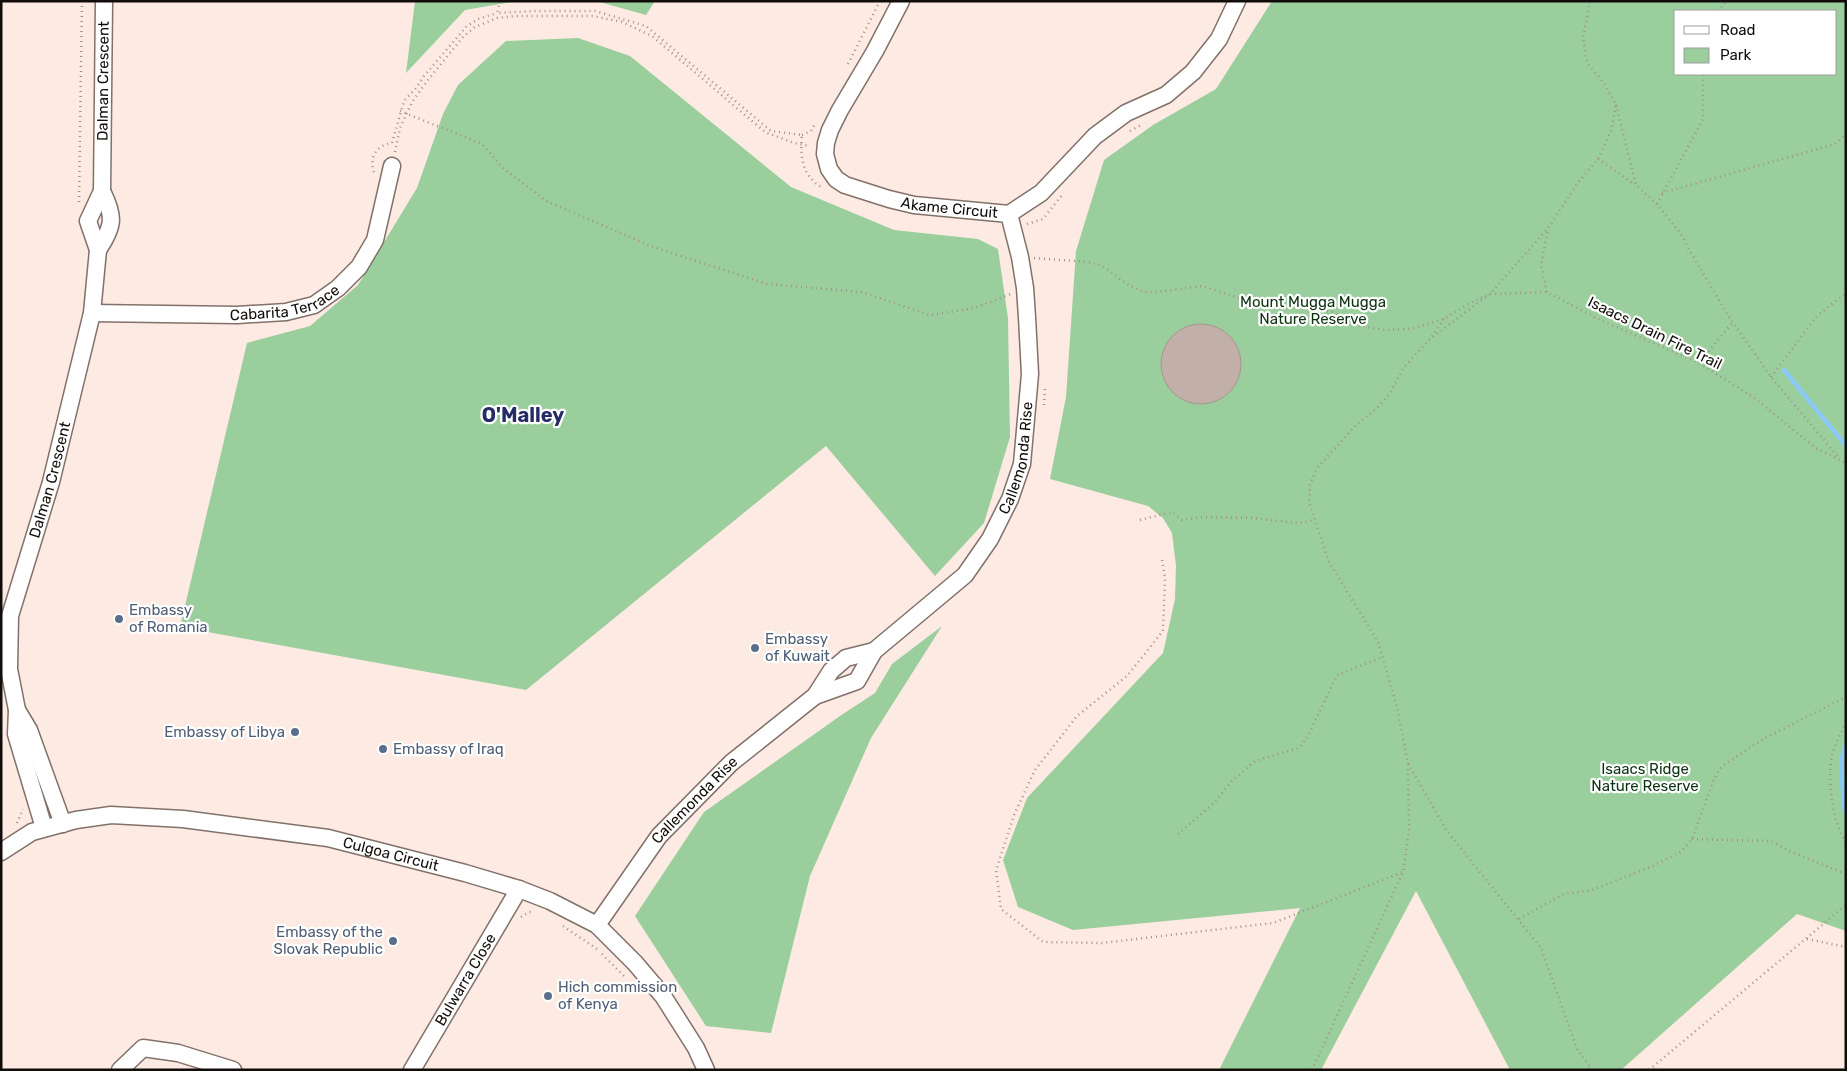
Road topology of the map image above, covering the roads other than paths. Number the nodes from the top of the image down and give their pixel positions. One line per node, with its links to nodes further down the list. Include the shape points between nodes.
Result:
1 (104, 1): 5 (street, Dalman Crescent)
2 (901, 1): 6 (street, Akame Circuit, via 830,130 825,149 829,169 845,185 914,205)
3 (1237, 1): 6 (street, Akame Circuit, via 1219,39 1193,72 1166,94 1126,113 1095,136)
4 (392, 166): 8 (street, Cabarita Terrace, via 375,240 345,281 314,304 286,312 237,315)
5 (102, 191): 7 (street, Dalman Crescent, via 88,221); 7 (street, Dalman Crescent, via 110,210 111,224)
6 (1011, 221): 10 (street, Callemonda Rise, via 1025,288 1030,374 1022,464 1010,499 990,539 965,575)
7 (98, 250): 8 (street, Dalman Crescent)
8 (92, 313): 9 (street, Dalman Crescent, via 51,482)
9 (6, 614): 12 (street, Dalman Crescent, via 9,669)
10 (874, 651): 11 (street, Callemonda Rise, via 846,658 831,671); 11 (street, Callemonda Rise, via 857,681)
11 (815, 696): 17 (street, Callemonda Rise, via 731,763 659,836)
12 (18, 710): 13 (street, Dalman Crescent, via 29,730); 14 (street, Dalman Crescent, via 16,734)
13 (63, 824): 14 (street, Culgoa Circuit); 16 (street, Culgoa Circuit, via 111,815 165,818 328,838)
14 (44, 828): 15 (street, Culgoa Circuit)
15 (1, 852)
16 (519, 889): 17 (street, Culgoa Circuit, via 550,900); 20 (street, Bulwarra Close)
17 (602, 930): 21 (street, Culgoa Circuit, via 663,996)
18 (120, 1070): 19 (street, via 143,1048 178,1053)
19 (232, 1070)
20 (412, 1070)
21 (706, 1070)

